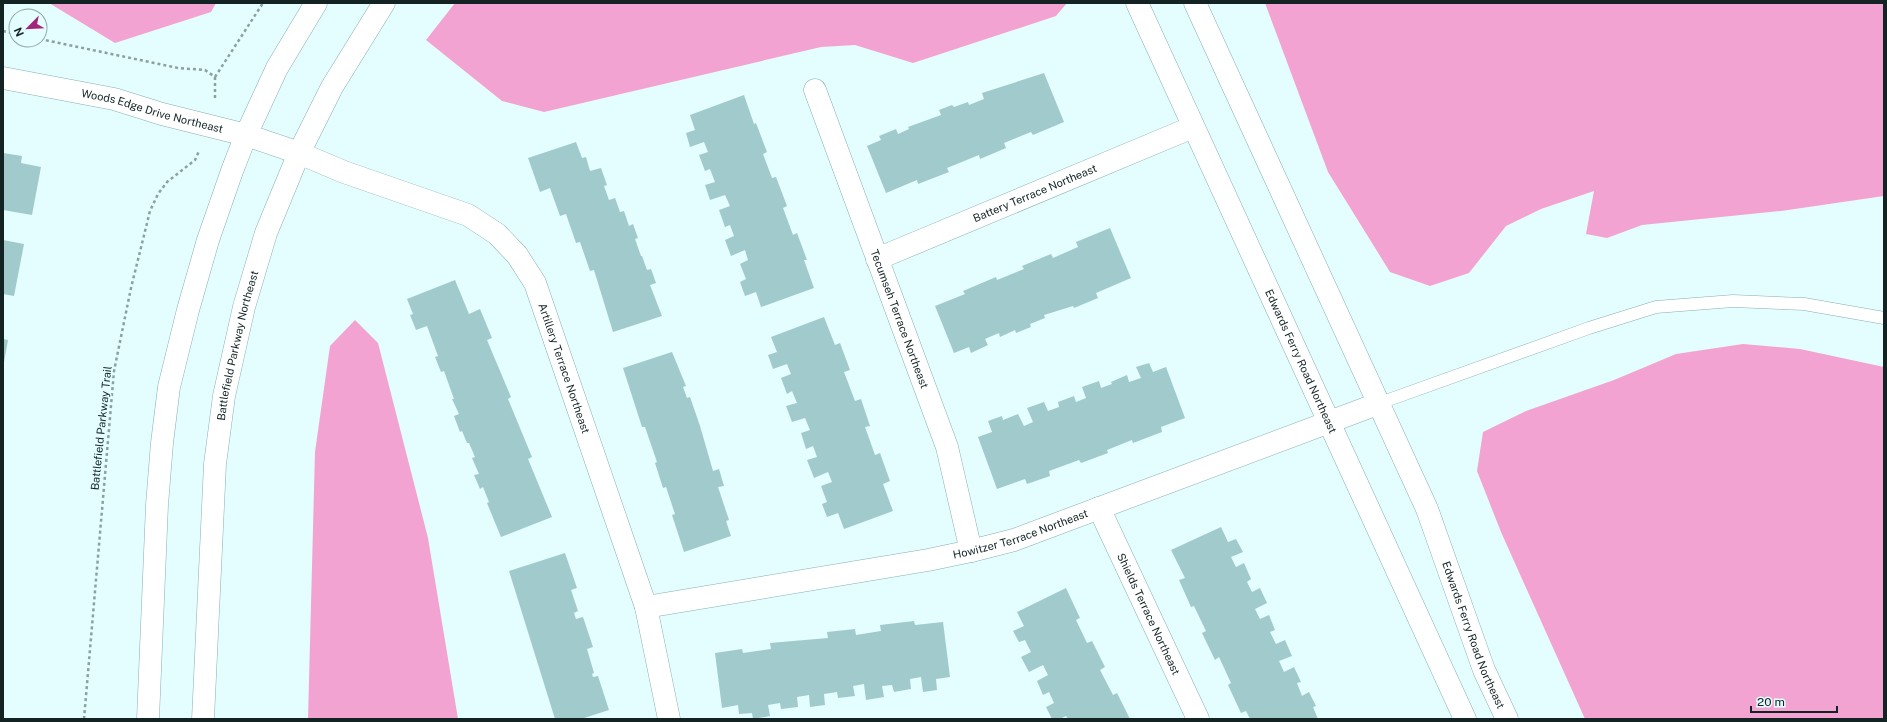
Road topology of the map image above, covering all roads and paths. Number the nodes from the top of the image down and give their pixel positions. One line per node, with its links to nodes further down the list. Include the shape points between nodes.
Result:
1 (263, 3): 6 (path, via 215,77 205,70 178,68)
2 (316, 3): 10 (main road, via 277,68)
3 (384, 3): 11 (main road, Battlefield Parkway Northeast, via 332,87)
4 (1137, 3): 9 (main road, Edwards Ferry Road Northeast)
5 (1196, 3): 15 (main road, Edwards Ferry Road Northeast)
6 (48, 41)
7 (3, 78): 10 (main road, Woods Edge Drive Northeast, via 114,99)
8 (815, 90): 13 (main road, Tecumseh Terrace Northeast)
9 (1192, 127): 13 (main road, Battery Terrace Northeast); 16 (main road, Edwards Ferry Road Northeast)
10 (246, 135): 11 (main road, Woods Edge Drive Northeast); 21 (main road, via 208,240 169,387 158,498)
11 (299, 152): 19 (main road, Artillery Terrace Northeast, via 344,172 468,215 497,234 517,255 535,283); 22 (main road, Battlefield Parkway Northeast, via 264,240 244,307 224,396 215,464)
12 (195, 160): 20 (path, Battlefield Parkway Trail, via 167,182 150,211 114,371)
13 (877, 259): 18 (main road, Tecumseh Terrace Northeast, via 946,447)
14 (1884, 318): 15 (lane, via 1804,304 1733,301 1656,308 1589,328)
15 (1380, 403): 16 (main road, Howitzer Terrace Northeast); 26 (main road, Edwards Ferry Road Northeast, via 1427,509 1484,670)
16 (1328, 421): 17 (main road, Howitzer Terrace Northeast); 25 (main road, Edwards Ferry Road Northeast)
17 (1099, 508): 18 (main road, Howitzer Terrace Northeast, via 1014,540); 24 (main road, Shields Terrace Northeast)
18 (971, 551): 19 (main road, Howitzer Terrace Northeast)
19 (646, 607): 23 (main road, Artillery Terrace Northeast)
20 (84, 719)
21 (148, 719)
22 (203, 719)
23 (669, 719)
24 (1198, 719)
25 (1464, 719)
26 (1507, 719)

